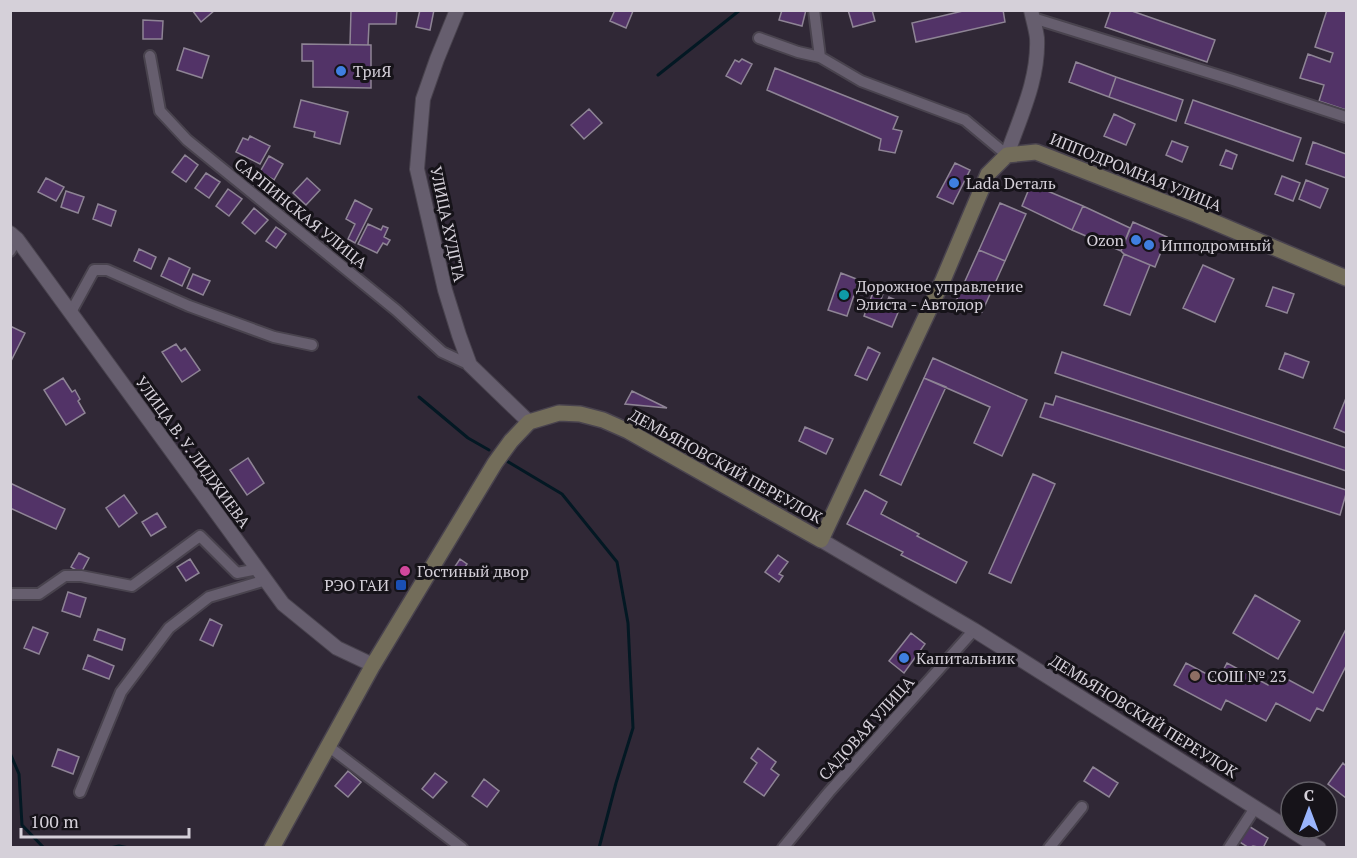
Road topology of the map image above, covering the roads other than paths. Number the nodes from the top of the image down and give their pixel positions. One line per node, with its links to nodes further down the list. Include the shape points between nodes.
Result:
1 (457, 10): 13 (street, УЛИЦА ХУДГТА, via 423,99 417,170 445,290)
2 (814, 10): 6 (street)
3 (1032, 14): 7 (street); 8 (street, via 1037,54 1034,76)
4 (759, 38): 6 (street)
5 (150, 56): 13 (street, САРПИНСКАЯ УЛИЦА, via 160,111 187,140 442,352)
6 (820, 57): 8 (street, via 861,81 965,120)
7 (1347, 117)
8 (1007, 155): 10 (main road, ИППОДРОМНАЯ УЛИЦА, via 1036,152); 15 (main road, via 988,174 943,280)
9 (13, 241): 11 (street, УЛИЦА В. У. ЛИДЖИЕВА)
10 (1347, 278)
11 (71, 312): 12 (street, via 94,270 107,270 189,306 274,337); 16 (street, УЛИЦА В. У. ЛИДЖИЕВА)
12 (312, 345)
13 (470, 365): 14 (street, УЛИЦА ХУДГТА)
14 (528, 422): 15 (main road, ДЕМЬЯНОВСКИЙ ПЕРЕУЛОК, via 559,413 603,420); 19 (main road, via 495,463)
15 (821, 540): 18 (street, ДЕМЬЯНОВСКИЙ ПЕРЕУЛОК)
16 (262, 575): 17 (street, via 237,573 200,536 132,586 65,576 39,594); 19 (street, УЛИЦА В. У. ЛИДЖИЕВА, via 283,604 336,648); 21 (street, via 209,597 169,628 121,692)
17 (10, 594)
18 (974, 630): 23 (street, ДЕМЬЯНОВСКИЙ ПЕРЕУЛОК); 26 (street, САДОВАЯ УЛИЦА)
19 (373, 665): 20 (main road)
20 (328, 746): 24 (main road); 25 (street)
21 (80, 792)
22 (1082, 807): 27 (street)
23 (1255, 808): 28 (street); 29 (street, ДЕМЬЯНОВСКИЙ ПЕРЕУЛОК)
24 (272, 848)
25 (462, 848)
26 (783, 848)
27 (1049, 848)
28 (1229, 848)
29 (1318, 848)

